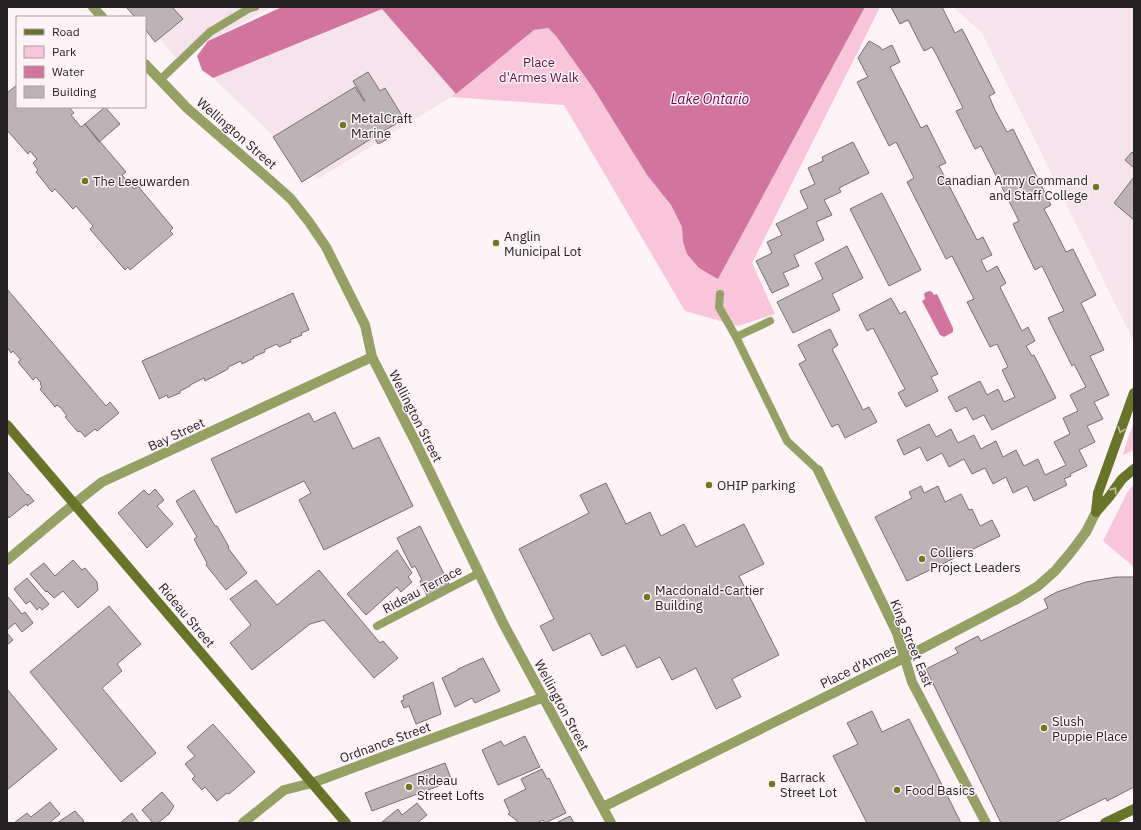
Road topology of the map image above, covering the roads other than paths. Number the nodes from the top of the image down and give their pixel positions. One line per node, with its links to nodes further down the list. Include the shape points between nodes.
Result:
1 (93, 7): 3 (street)
2 (250, 8): 5 (lane, via 210,32)
3 (101, 16)
4 (146, 65): 5 (street, Wellington Street)
5 (160, 80): 9 (street, Wellington Street, via 187,108 286,194 309,222 326,247 366,325)
6 (720, 294): 8 (lane, via 719,307)
7 (770, 321): 8 (lane)
8 (736, 337): 13 (lane, via 787,441)
9 (372, 357): 14 (street, Bay Street, via 102,482); 17 (street, Wellington Street)
10 (1134, 393): 15 (street, one-way to 15, via 1098,494)
11 (7, 425): 14 (street, Rideau Street)
12 (1134, 469): 15 (street, one-way to 12, via 1122,479)
13 (818, 470): 19 (street, King Street East, via 897,633)
14 (74, 503): 16 (street, Bay Street); 21 (street, Rideau Street)
15 (1096, 512): 19 (street, Place d'Armes, via 1072,552 1038,586)
16 (7, 560)
17 (478, 573): 18 (lane, Rideau Terrace); 20 (street, Wellington Street)
18 (377, 626)
19 (904, 658): 22 (street, Place d'Armes); 27 (street, King Street East, via 912,682)
20 (544, 697): 21 (street, Ordnance Street); 22 (street, Wellington Street)
21 (312, 783): 24 (street, Ordnance Street, via 284,790); 25 (street, Rideau Street)
22 (603, 807): 26 (street, Wellington Street)
23 (1134, 809): 28 (street)
24 (243, 823)
25 (346, 823)
26 (611, 823)
27 (986, 823)
28 (1105, 823)

